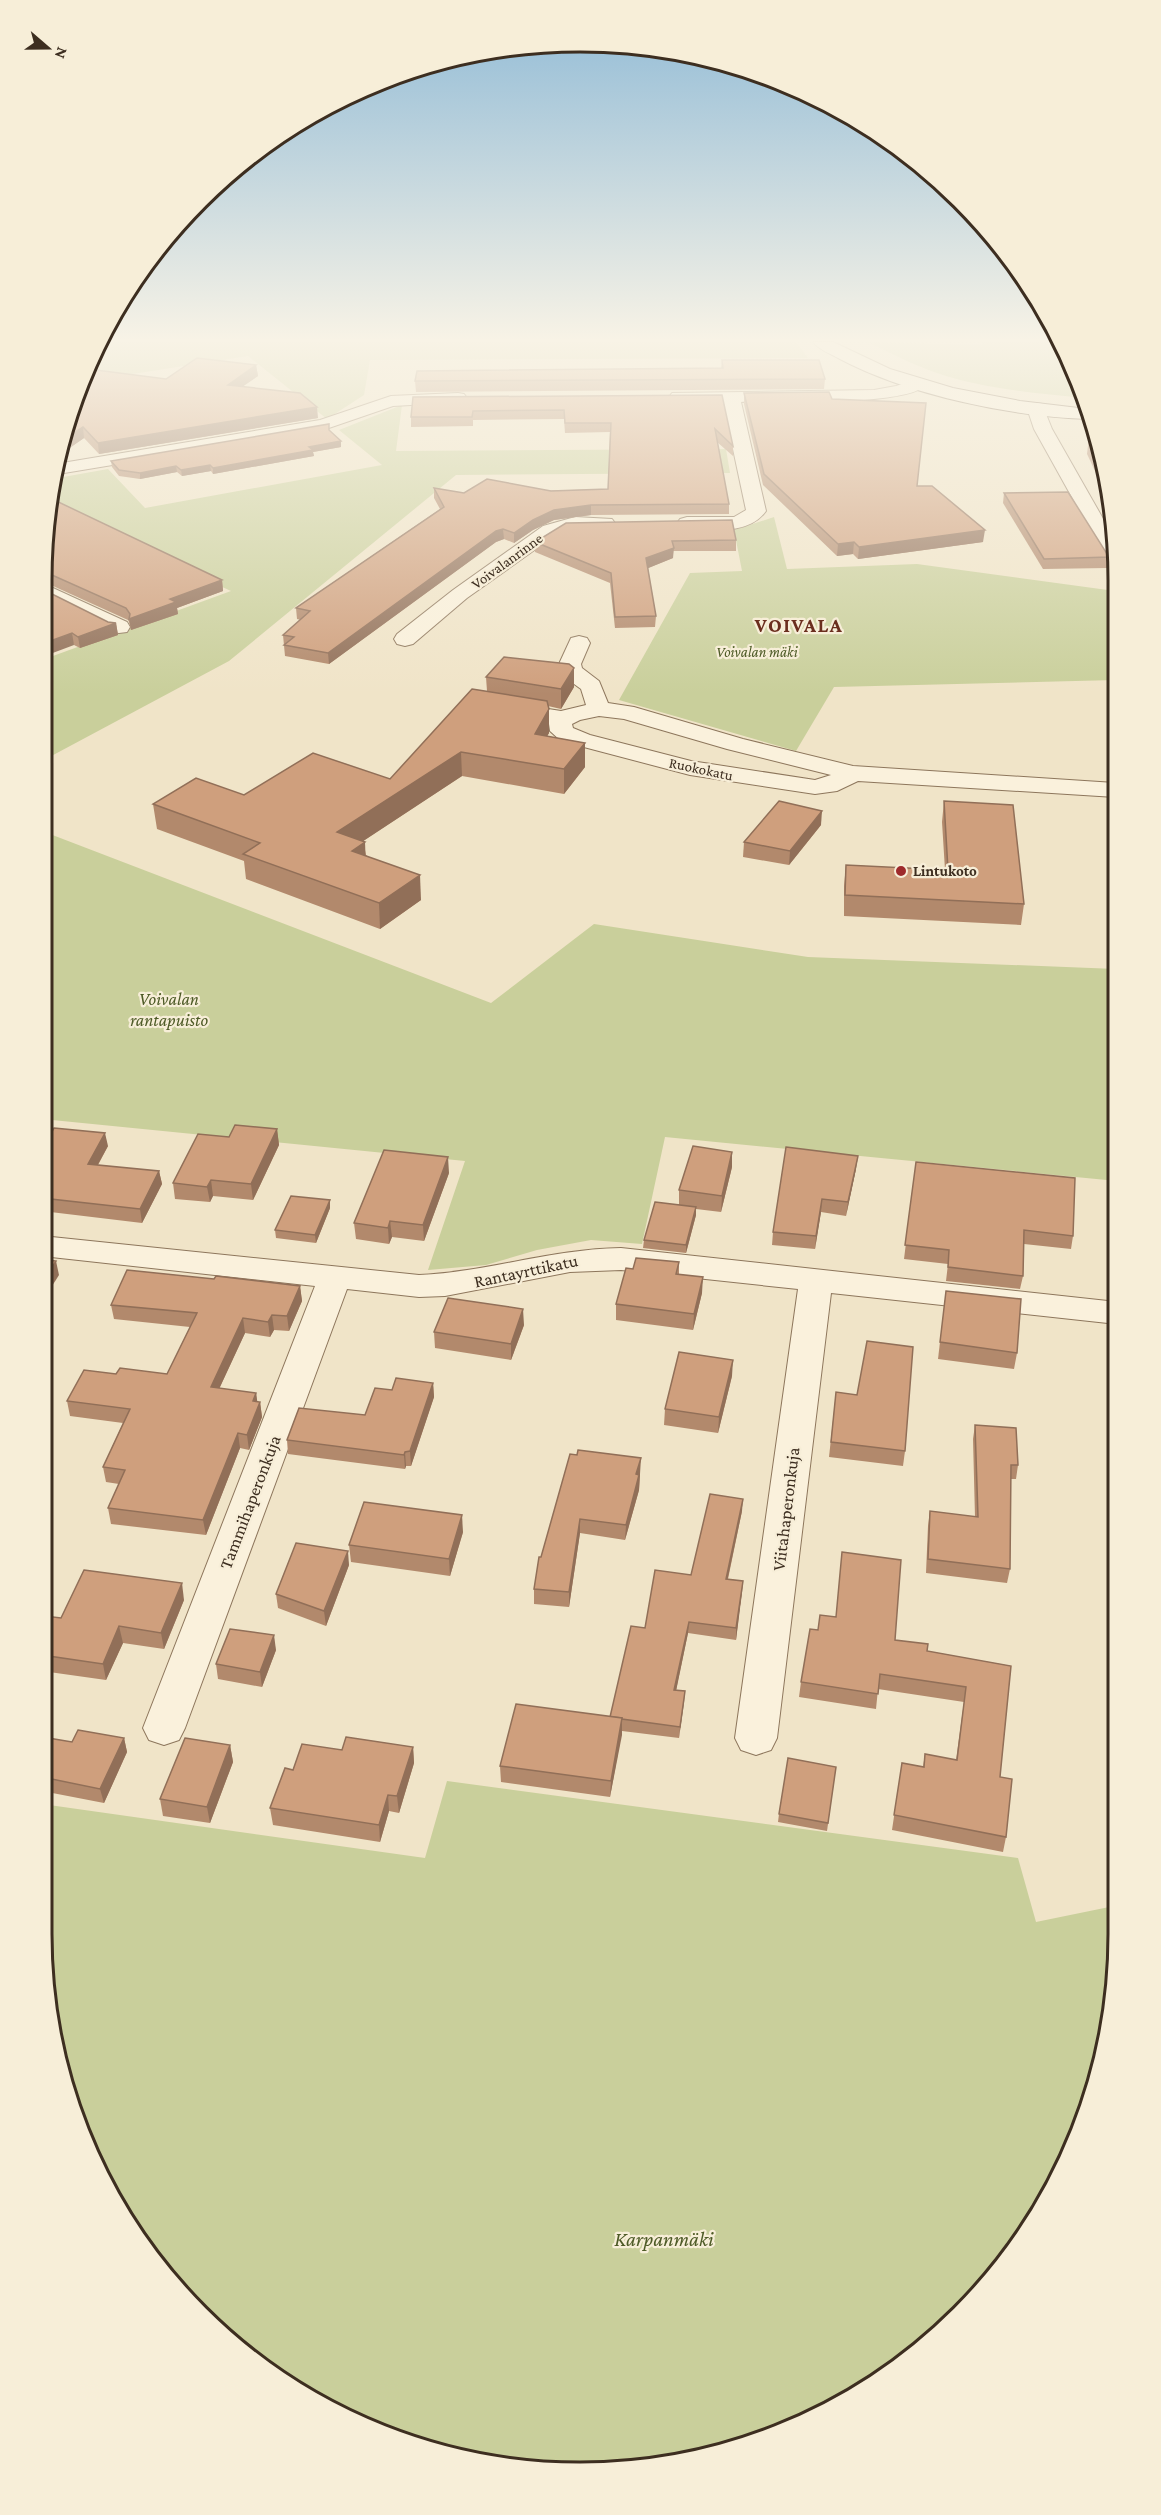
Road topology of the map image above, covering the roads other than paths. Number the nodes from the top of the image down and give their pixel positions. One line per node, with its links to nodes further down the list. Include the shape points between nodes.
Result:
1 (118, 459): 4 (street)
2 (745, 459): 6 (street, via 756,511 749,518 734,522)
3 (1061, 459): 7 (street)
4 (65, 468)
5 (624, 523): 10 (street, Voivalanrinne, via 575,524 550,530)
6 (668, 523)
7 (1107, 542)
8 (52, 594): 9 (street)
9 (119, 627)
10 (405, 639)
11 (579, 643): 13 (street, via 571,671 591,686)
12 (477, 704): 14 (street)
13 (599, 709): 14 (street); 15 (street, Ruokokatu, via 626,712)
14 (564, 719): 15 (street, Ruokokatu, via 562,730 576,738 719,774 815,787 828,786)
15 (854, 773): 16 (street, Ruokokatu)
16 (1108, 790)
17 (52, 1247): 18 (street, Rantayrttikatu)
18 (335, 1276): 19 (street, Rantayrttikatu, via 443,1286 596,1258); 21 (street, Tammihaperonkuja)
19 (816, 1281): 20 (street, Rantayrttikatu); 22 (street, Viitahaperonkuja)
20 (1108, 1311)
21 (164, 1728)
22 (756, 1738)

